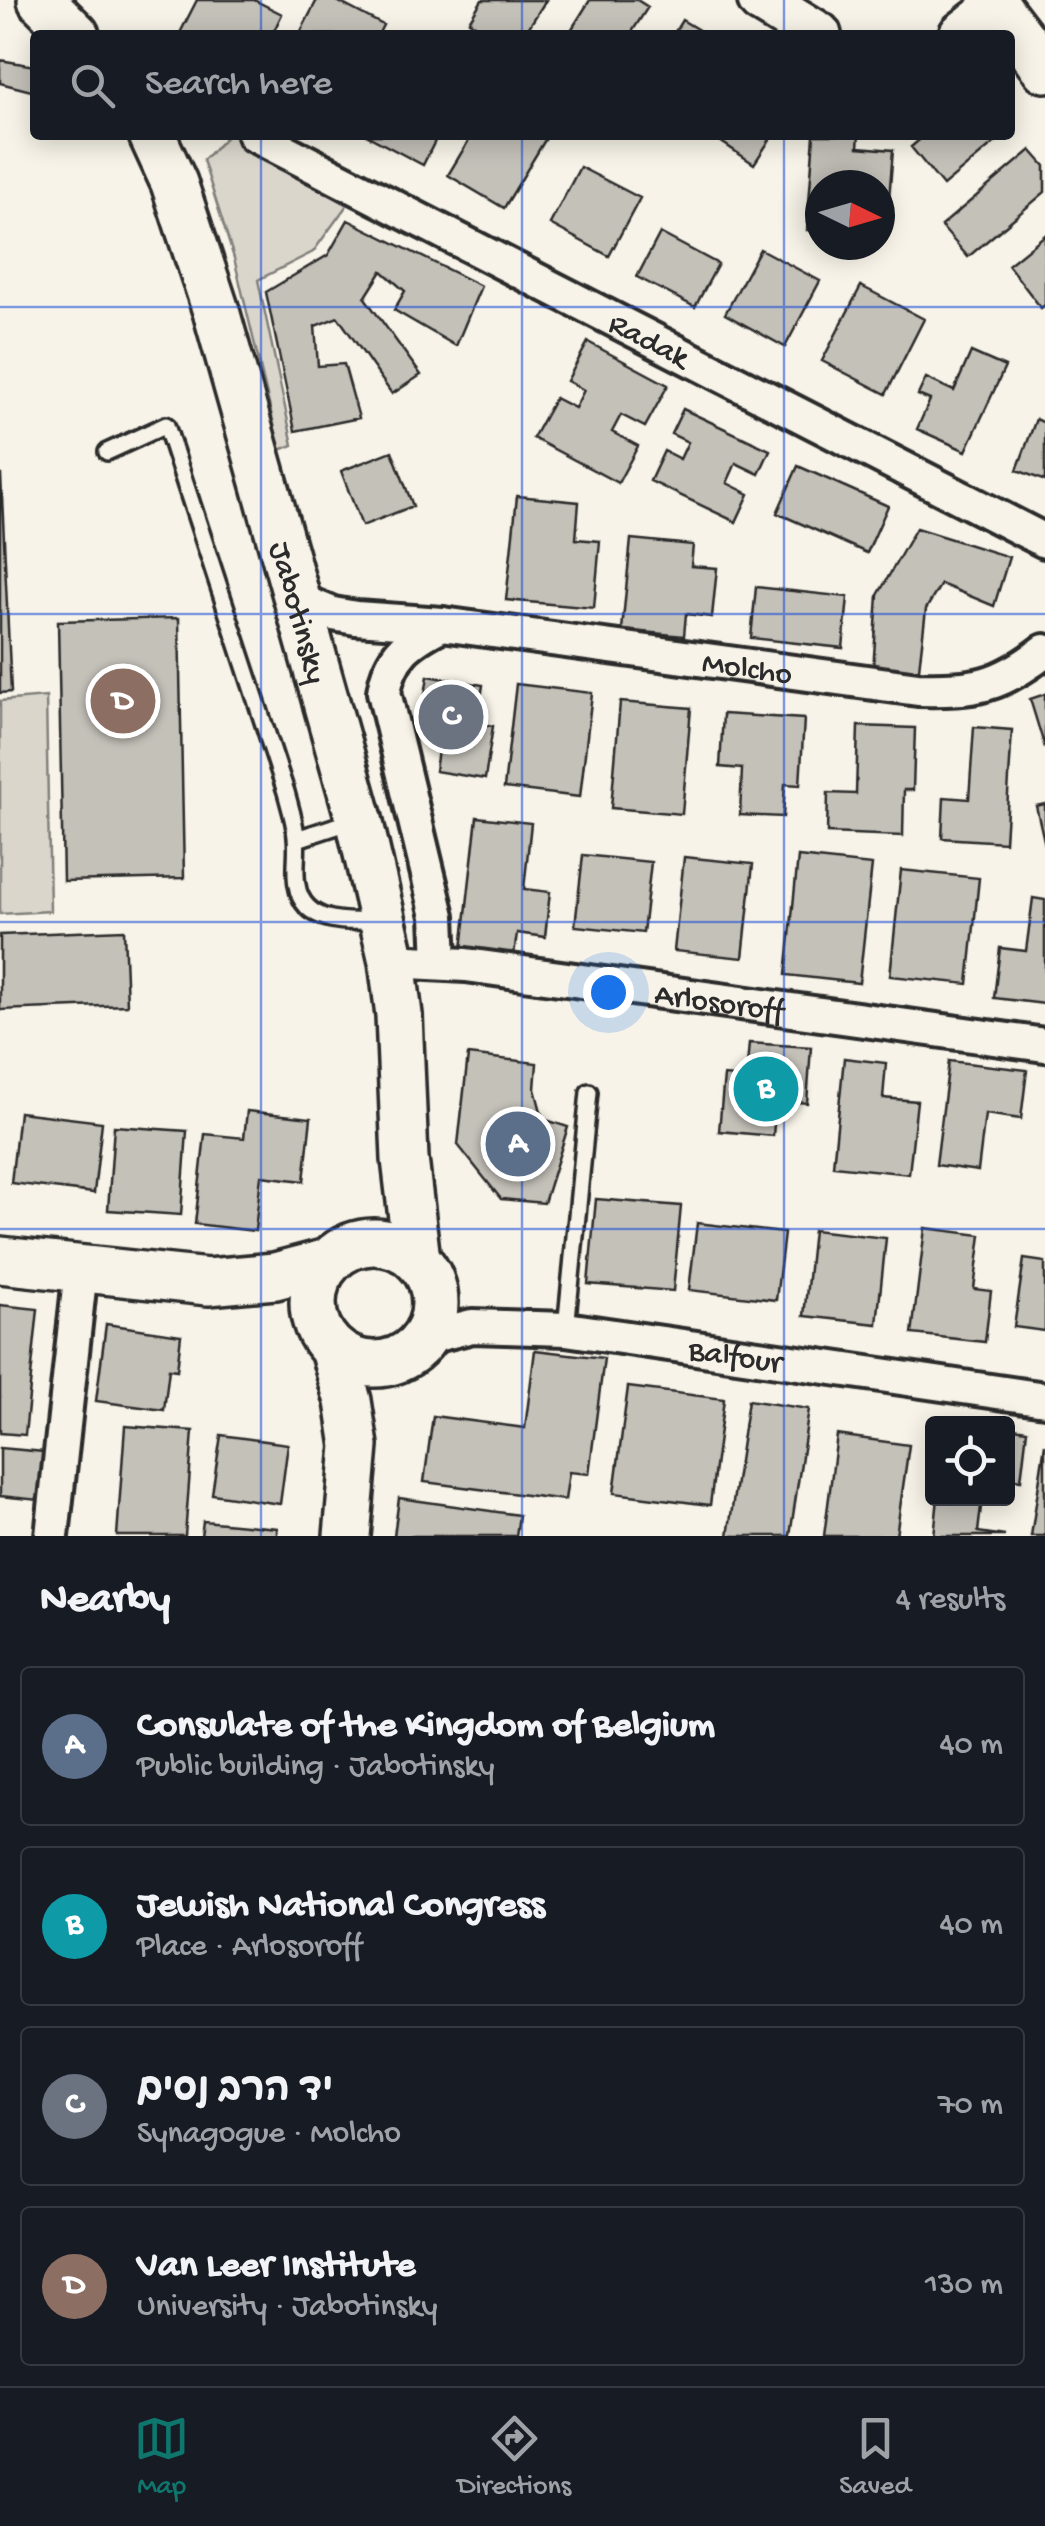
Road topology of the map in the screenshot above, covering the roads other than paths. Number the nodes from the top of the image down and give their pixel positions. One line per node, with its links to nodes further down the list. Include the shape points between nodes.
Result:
1 (41, 0): 4 (street)
2 (761, 0): 5 (street)
3 (998, 2): 6 (street); 7 (street)
4 (71, 30)
5 (810, 30)
6 (967, 30)
7 (1045, 69)
8 (154, 140): 12 (street, Jabotinsky, via 216,311)
9 (264, 140): 11 (street, Radak)
10 (107, 452): 16 (lane, via 166,426)
11 (1045, 541)
12 (296, 599): 13 (street, Molcho, via 345,616); 15 (street, Jabotinsky)
13 (442, 624): 14 (street, Molcho, via 918,689 990,685); 18 (street, via 403,647 384,692 438,916)
14 (1045, 652)
15 (359, 819): 16 (lane); 17 (street, Jabotinsky)
16 (296, 839): 17 (lane, via 302,901)
17 (387, 940): 18 (street, Arlosoroff); 21 (street, Jabotinsky, via 399,1016)
18 (440, 962): 19 (street, Arlosoroff)
19 (1045, 1045)
20 (589, 1092): 27 (lane)
21 (401, 1100): 22 (street, Jabotinsky, via 389,1169); 24 (street, Jabotinsky)
22 (344, 1253): 24 (street, via 390,1244); 26 (street, via 275,1276); 28 (street, via 318,1279 313,1297)
23 (0, 1260): 25 (street)
24 (417, 1260): 29 (street, via 435,1298 433,1319)
25 (82, 1268): 26 (street); 32 (street)
26 (208, 1282): 28 (street, via 269,1306)
27 (566, 1329): 29 (street, Balfour, via 472,1326); 30 (street, Balfour)
28 (327, 1342): 29 (street, via 359,1363 380,1365); 31 (street, via 352,1425)
29 (413, 1348): 31 (street, via 380,1395)
30 (1045, 1398)
31 (354, 1470): 33 (street)
32 (52, 1536)
33 (347, 1536)

